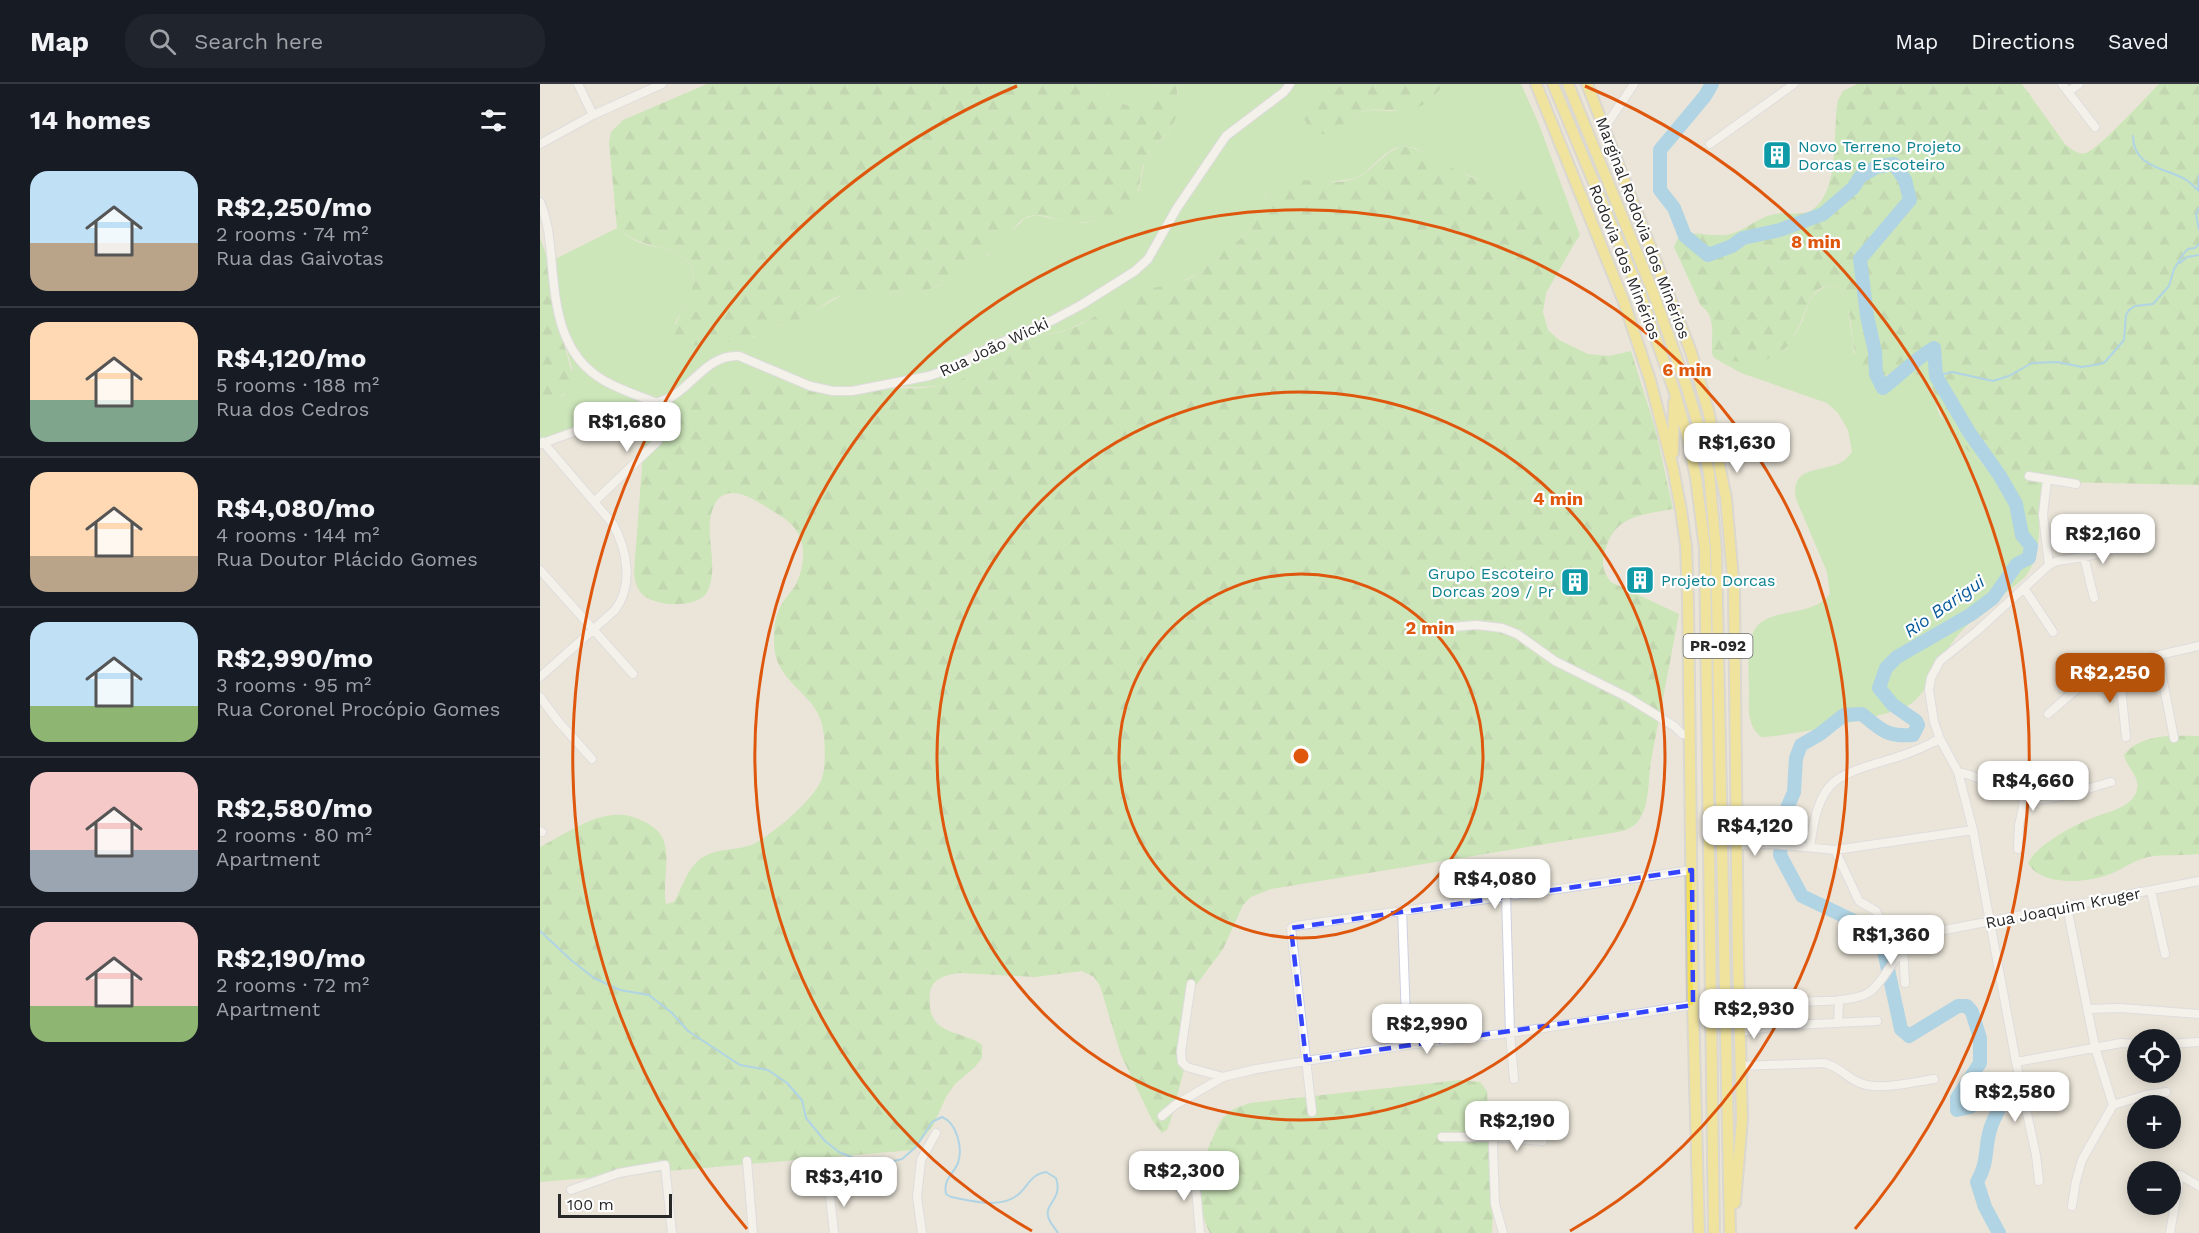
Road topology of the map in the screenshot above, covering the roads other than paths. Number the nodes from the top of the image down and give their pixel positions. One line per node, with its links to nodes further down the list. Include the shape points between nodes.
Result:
1 (578, 84): 13 (street)
2 (662, 84): 13 (street)
3 (1290, 84): 20 (street, Rua João Wicki, via 1226,136 1176,208 1148,259 1135,271 1053,320 929,376 852,390 810,386 739,356 726,355 716,359 681,392)
4 (1536, 84): 22 (main road, via 1640,344)
5 (1553, 84): 19 (main road, Rodovia dos Minérios / PR-092, via 1641,296)
6 (1568, 84): 112 (main road, Rodovia dos Minérios / PR-092, via 1653,291 1694,409 1709,472 1716,550)
7 (1587, 84): 14 (main road, Marginal Rodovia dos Minérios)
8 (1634, 84): 14 (street)
9 (1794, 84): 17 (street)
10 (2062, 84): 12 (street)
11 (2079, 84): 12 (street)
12 (2068, 92): 15 (street)
13 (593, 115): 16 (street)
14 (1605, 127): 52 (main road, Marginal Rodovia dos Minérios, via 1691,352 1721,468 1734,590)
15 (2095, 127)
16 (540, 144)
17 (1710, 144)
18 (540, 202): 20 (street, via 548,229 559,322 567,344 586,369)
19 (1674, 390): 22 (main road); 111 (main road, Rodovia dos Minérios / PR-092, via 1696,478 1705,549)
20 (654, 402): 21 (street); 26 (street, via 664,422 663,432)
21 (542, 443): 26 (street)
22 (1673, 468): 43 (main road, via 1686,546)
23 (2029, 476): 24 (street)
24 (2047, 479): 25 (street); 29 (street, via 2043,515)
25 (2076, 484)
26 (595, 501): 33 (street, via 621,539 627,586 622,601)
27 (2148, 541): 28 (street)
28 (2084, 557): 29 (street); 32 (street)
29 (2049, 565): 31 (street)
30 (540, 570): 33 (street)
31 (2024, 588): 35 (street); 46 (street, via 1940,661 1929,690)
32 (2094, 598)
33 (594, 629): 39 (street); 40 (street)
34 (1430, 632): 43 (street, via 1476,625 1502,628 1561,665 1636,703 1682,734)
35 (2053, 632)
36 (2199, 646): 37 (street)
37 (2158, 656): 38 (street); 45 (street)
38 (2119, 668): 42 (street, via 2102,673); 44 (street)
39 (633, 674)
40 (540, 677)
41 (540, 697): 47 (street)
42 (2048, 714)
43 (1690, 735): 56 (main road)
44 (2126, 737)
45 (2174, 738)
46 (1940, 739): 48 (street); 53 (street, via 1835,781 1820,804)
47 (592, 759)
48 (1958, 772): 50 (street); 51 (street)
49 (2111, 782): 50 (street, via 2040,800)
50 (2025, 798): 54 (street)
51 (1973, 830): 55 (street); 62 (street)
52 (1736, 845): 53 (street); 68 (main road, Marginal Rodovia dos Minérios)
53 (1810, 847): 55 (street)
54 (2018, 849)
55 (1835, 850): 63 (street, via 1859,901 1876,911 1888,934)
56 (1692, 870): 59 (street); 70 (main road)
57 (2199, 881): 58 (street, Rua Joaquim Kruger)
58 (2151, 891): 60 (street, Rua Joaquim Kruger); 65 (street)
59 (1506, 895): 61 (street); 76 (street)
60 (2067, 907): 62 (street, Rua Joaquim Kruger); 71 (street)
61 (1402, 910): 80 (street); 82 (street, via 1291,928)
62 (1990, 921): 63 (street, Rua Joaquim Kruger, via 1929,933); 83 (street)
63 (1912, 941): 64 (street, Rua Joaquim Kruger)
64 (1904, 948): 66 (street); 69 (street, Rua Joaquim Kruger, via 1870,992)
65 (2165, 954)
66 (1905, 983)
67 (1191, 984): 85 (street, via 1180,1052 1182,1062)
68 (1739, 1000): 69 (street, Rua Joaquim Kruger); 75 (main road, Marginal Rodovia dos Minérios)
69 (1839, 1000): 74 (street)
70 (1693, 1005): 76 (street); 110 (main road)
71 (2088, 1009): 72 (street); 81 (street)
72 (2199, 1014)
73 (1877, 1021): 74 (street)
74 (1838, 1023): 75 (street)
75 (1740, 1028): 84 (main road, Marginal Rodovia dos Minérios)
76 (1510, 1033): 80 (street); 86 (street)
77 (2199, 1042): 79 (street)
78 (2127, 1043): 81 (street)
79 (2181, 1043)
80 (1407, 1045): 82 (street)
81 (2095, 1047): 83 (street); 89 (street)
82 (1306, 1060): 85 (street); 90 (street)
83 (2016, 1062): 99 (street)
84 (1740, 1066): 87 (street, via 1824,1063 1836,1066 1860,1084 1876,1087); 112 (main road, Marginal Rodovia dos Minérios, via 1742,1119)
85 (1223, 1077): 91 (street)
86 (1514, 1079)
87 (1934, 1079)
88 (2166, 1092): 89 (street)
89 (2113, 1105): 103 (street, via 2082,1161)
90 (1312, 1112)
91 (1162, 1116)
92 (1492, 1116): 95 (street)
93 (936, 1133): 107 (street, via 921,1160 917,1197)
94 (1442, 1137): 95 (street)
95 (1492, 1137): 96 (street); 109 (street, via 1495,1204)
96 (1543, 1141)
97 (747, 1161): 105 (street)
98 (1194, 1168): 108 (street)
99 (2038, 1181)
100 (829, 1186): 106 (street)
101 (2199, 1186): 113 (street, via 2180,1175)
102 (571, 1190): 104 (street, via 619,1173 665,1165)
103 (2072, 1206)
104 (672, 1233)
105 (753, 1233)
106 (834, 1233)
107 (922, 1233)
108 (1200, 1233)
109 (1503, 1233)
110 (1700, 1233)
111 (1714, 1233)
112 (1731, 1233)
113 (2170, 1233)

